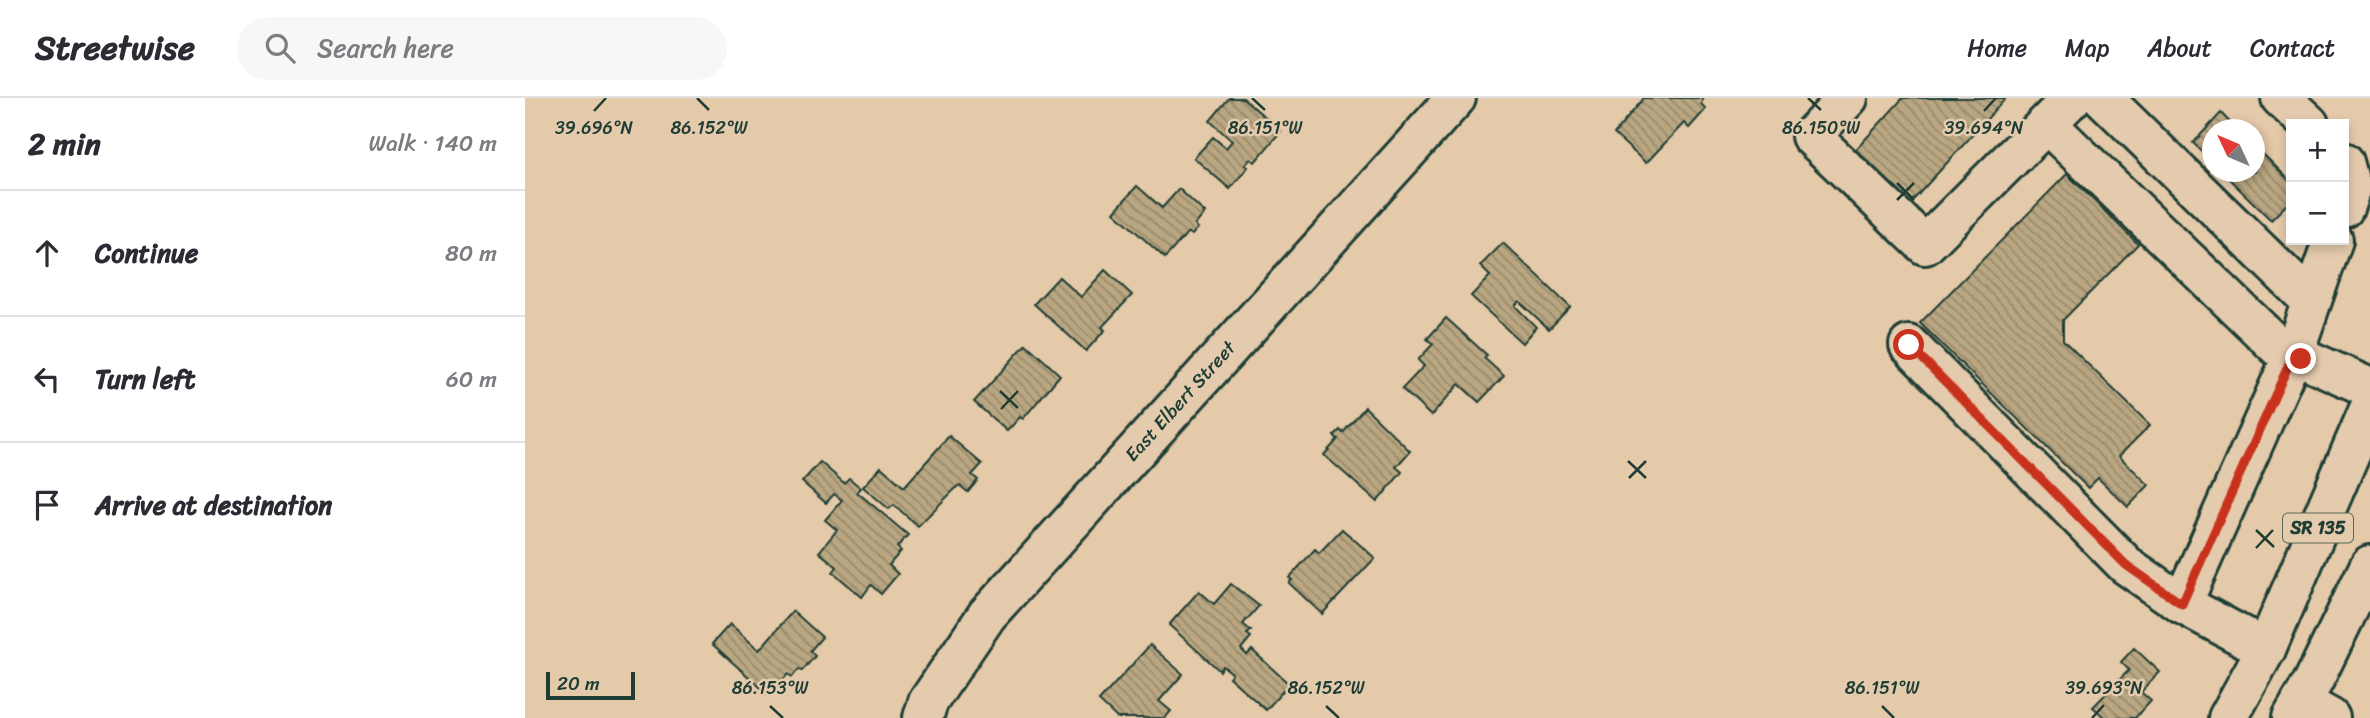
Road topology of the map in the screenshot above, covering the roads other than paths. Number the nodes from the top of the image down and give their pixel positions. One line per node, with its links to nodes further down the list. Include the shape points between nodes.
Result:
1 (1456, 98): 17 (street, East Elbert Street, via 987,615 928,702)
2 (1848, 98): 5 (street, via 1811,136 1926,245)
3 (2103, 98): 8 (street)
4 (2281, 98): 6 (street)
5 (2060, 111): 10 (street, via 2277,346)
6 (2304, 119)
7 (2331, 245): 8 (street)
8 (2311, 302): 10 (street)
9 (1909, 345): 14 (street, via 2126,565)
10 (2293, 355): 11 (street); 14 (street)
11 (2370, 388)
12 (2370, 407): 15 (street, SR 135)
13 (2370, 565): 16 (street, SR 135)
14 (2182, 604): 15 (street)
15 (2266, 649): 18 (street, SR 135)
16 (2308, 713)
17 (923, 718)
18 (2228, 718)

